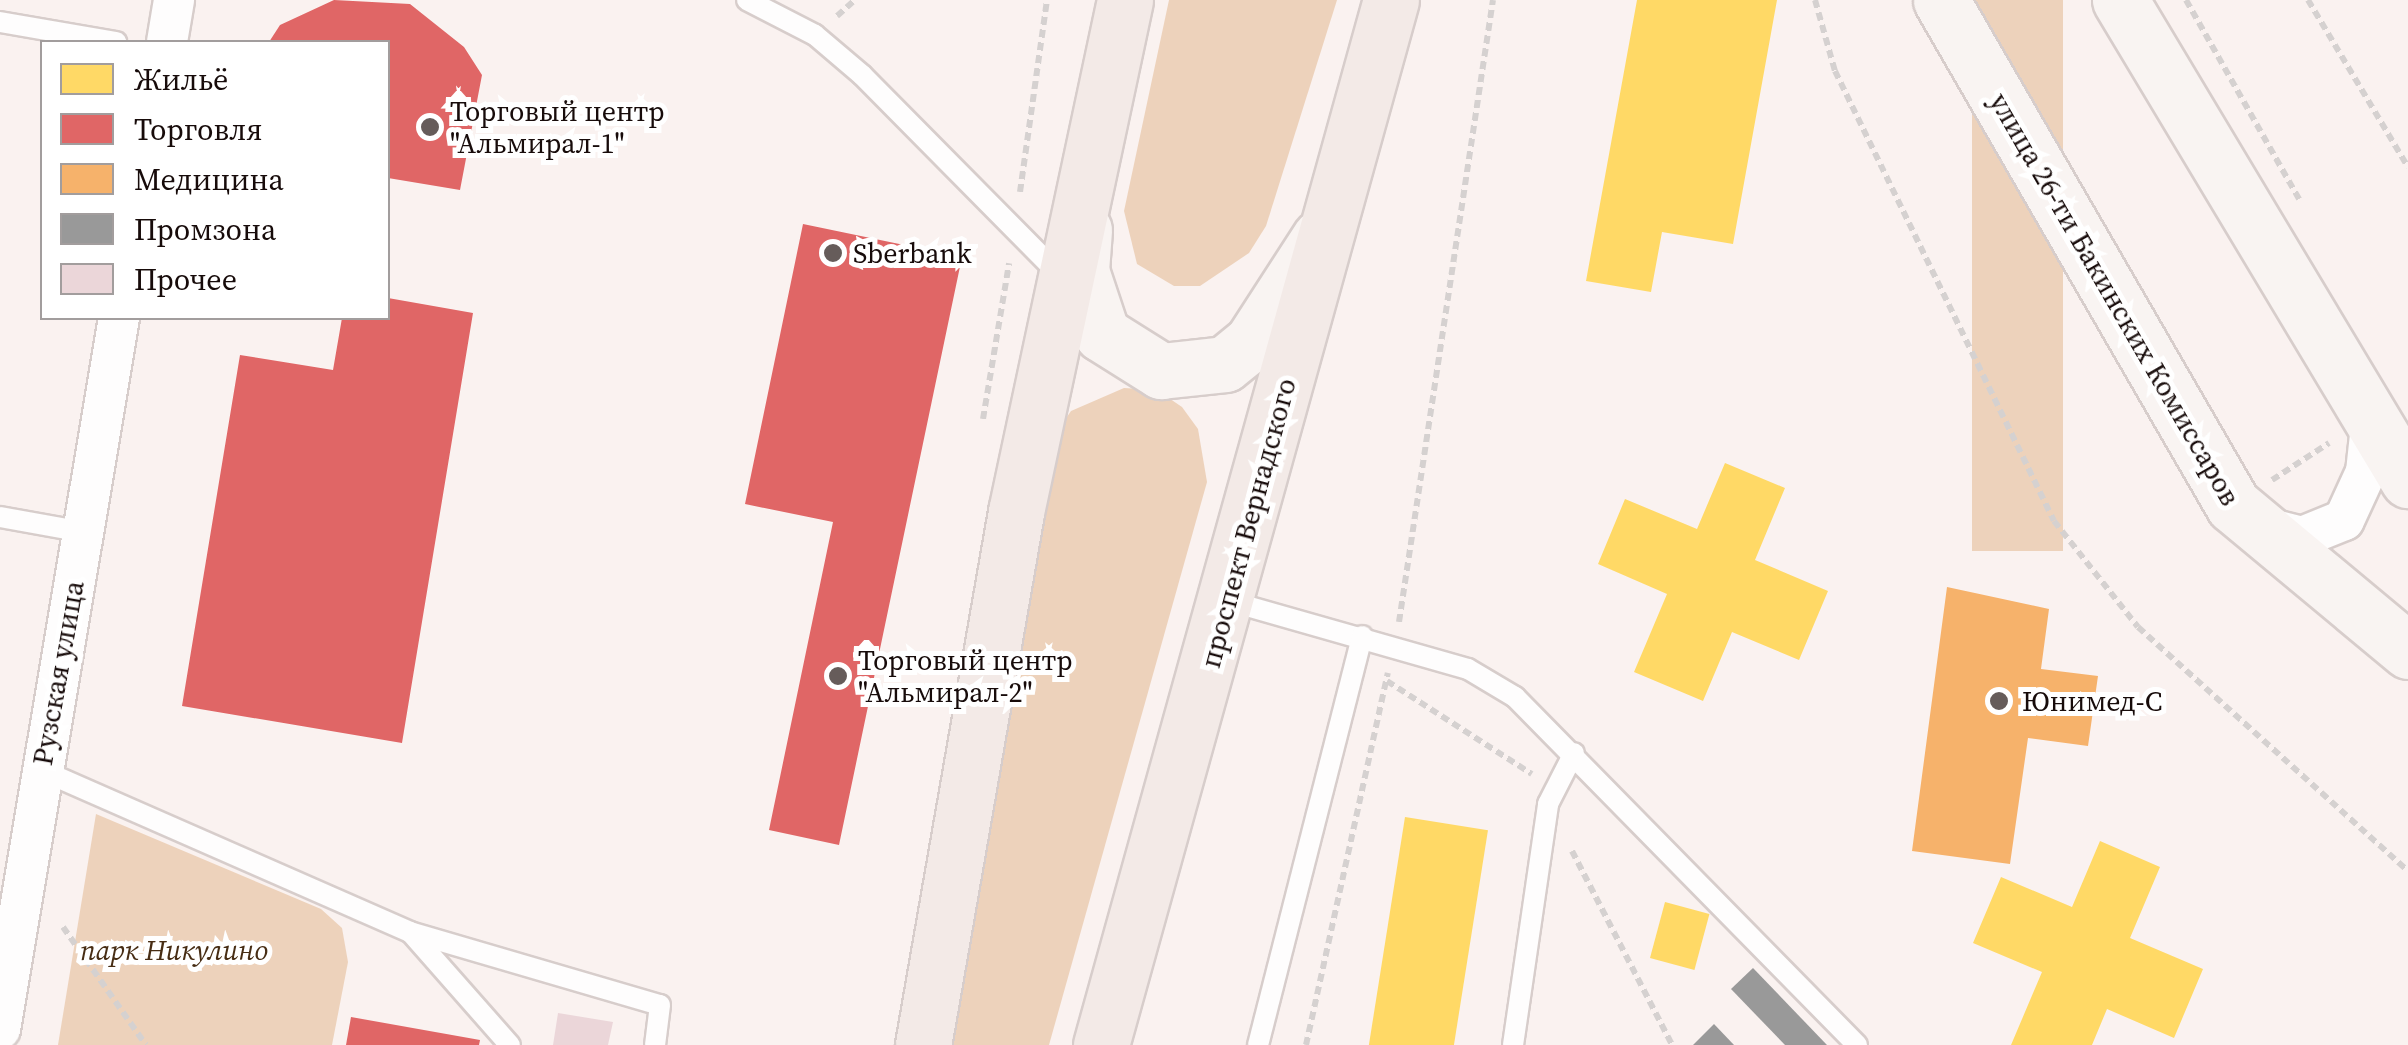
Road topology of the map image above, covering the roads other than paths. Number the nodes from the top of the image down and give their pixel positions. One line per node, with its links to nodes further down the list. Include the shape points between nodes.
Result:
1 (174, 0): 9 (street)
2 (746, 0): 12 (lane, via 815,35 862,76)
3 (1125, 0): 10 (main road)
4 (1391, 0): 11 (main road, проспект Вернадского)
5 (1941, 0): 16 (main road, улица 26-ти Бакинских Комиссаров)
6 (2120, 0): 14 (main road)
7 (0, 22): 8 (lane)
8 (104, 40)
9 (167, 40)
10 (1087, 178): 11 (main road, via 1081,272 1088,306 1102,334 1161,372 1224,364 1252,342); 12 (main road)
11 (1328, 224): 19 (main road, проспект Вернадского)
12 (1065, 281): 26 (main road)
13 (120, 320): 18 (street, Рузская улица)
14 (2369, 422): 15 (main road); 16 (street, via 2366,472 2344,520 2302,537)
15 (2408, 480)
16 (2239, 512): 21 (main road, улица 26-ти Бакинских Комиссаров)
17 (0, 517): 18 (lane)
18 (83, 532): 23 (street, Рузская улица)
19 (1229, 600): 20 (lane); 29 (main road, проспект Вернадского)
20 (1362, 636): 22 (lane, via 1468,669 1515,697); 30 (lane)
21 (2408, 651)
22 (1574, 753): 31 (lane, via 1548,804); 32 (lane)
23 (40, 770): 24 (lane); 25 (street, Рузская улица)
24 (410, 932): 27 (lane); 28 (lane, via 660,1005)
25 (0, 1029)
26 (923, 1043)
27 (510, 1045)
28 (655, 1045)
29 (1101, 1045)
30 (1258, 1045)
31 (1513, 1045)
32 (1857, 1045)

